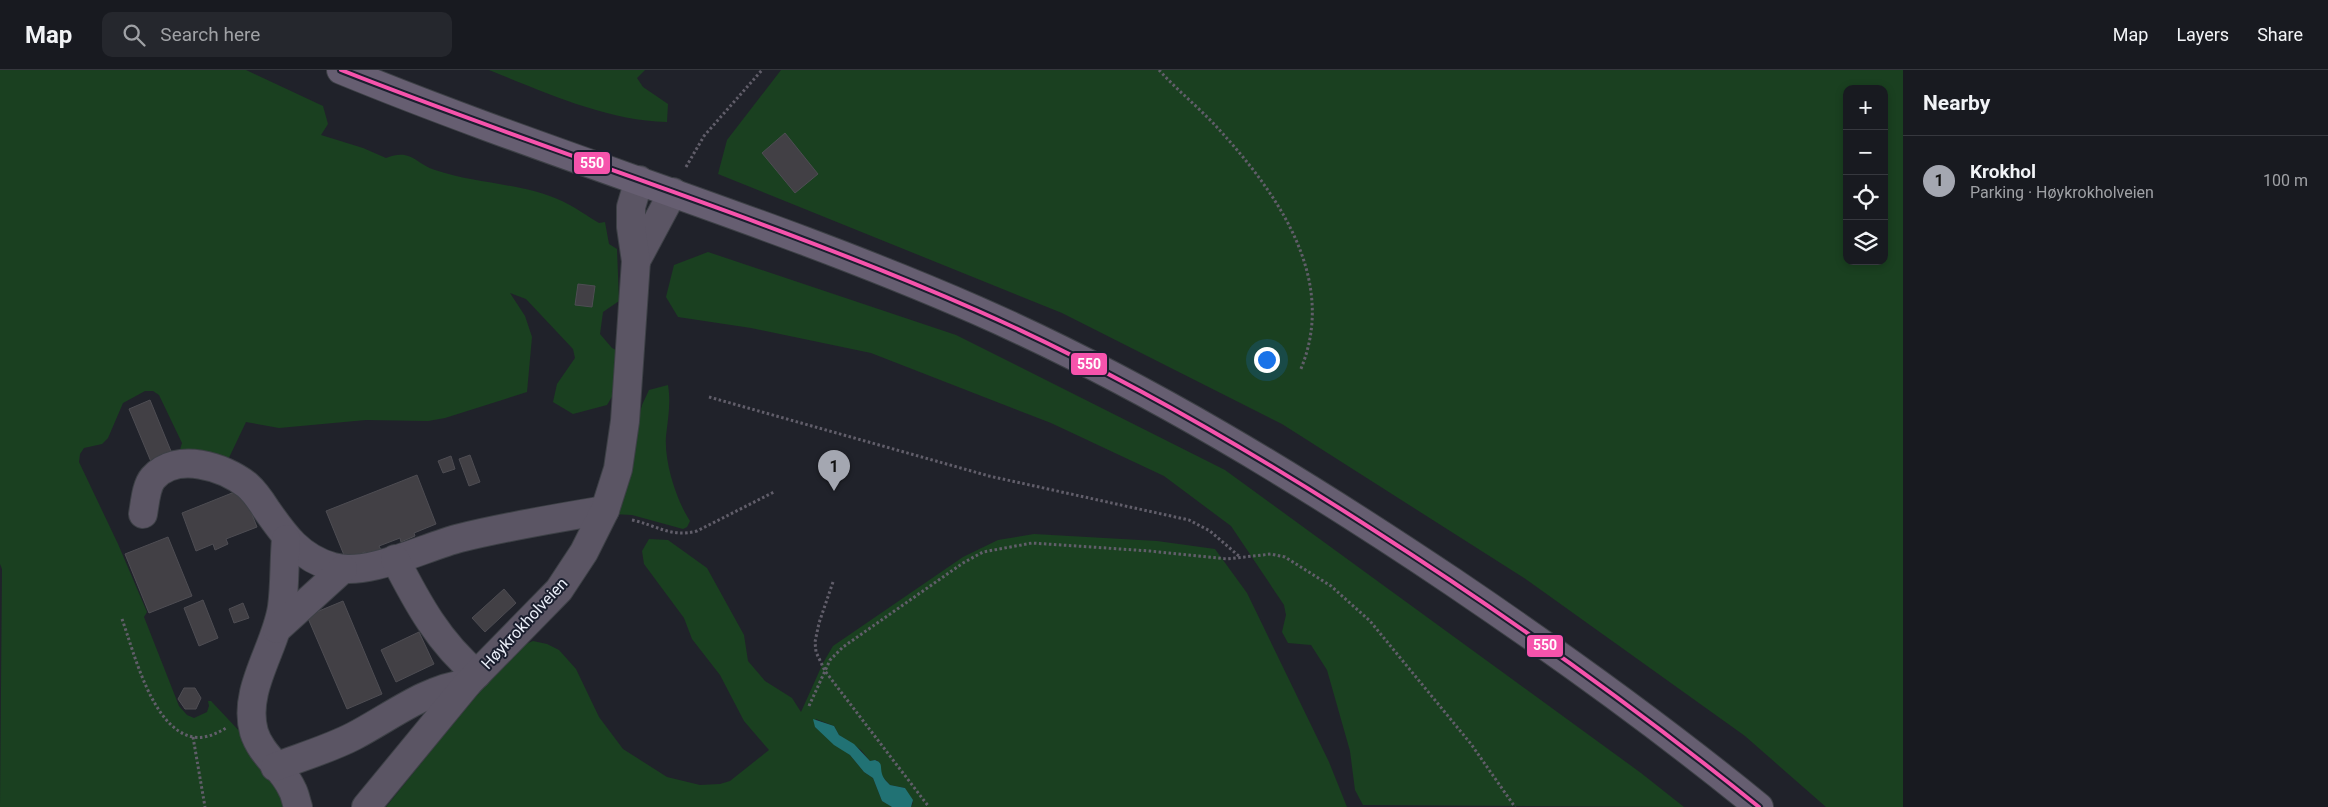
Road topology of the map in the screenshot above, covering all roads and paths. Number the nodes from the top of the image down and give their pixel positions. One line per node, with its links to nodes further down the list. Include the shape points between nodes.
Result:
1 (340, 70): 4 (main road, via 453,115)
2 (762, 70): 5 (path, via 704,136)
3 (1159, 70): 7 (path, via 1214,124 1266,187 1292,228 1311,288 1313,318 1309,352)
4 (639, 180): 5 (main road); 6 (street, Høykrokholveien, via 631,207)
5 (672, 192): 6 (street, Høykrokholveien); 30 (main road, via 810,242 976,310 1095,367 1223,436 1496,611 1643,717)
6 (636, 261): 11 (street, Høykrokholveien, via 625,422 618,469)
7 (1300, 372)
8 (709, 397): 13 (path, via 989,476 1189,520 1210,531)
9 (774, 492): 11 (path, via 685,534)
10 (143, 514): 12 (street, via 147,490 153,478 174,466 206,465 249,486)
11 (603, 514): 14 (street, via 461,538); 20 (street, Høykrokholveien, via 584,552 559,590)
12 (286, 539): 15 (street, via 313,558); 18 (street, via 282,606)
13 (1240, 558): 19 (path, via 1032,543 983,552 843,647 830,660); 29 (path, via 1271,554 1285,557 1331,586 1370,621 1471,744)
14 (395, 559): 15 (street, via 361,569); 20 (street, via 422,610)
15 (343, 569): 18 (street)
16 (833, 582): 19 (path, via 815,642)
17 (122, 619): 23 (path, via 155,702 173,726)
18 (277, 629): 22 (street, via 258,683)
19 (825, 671): 21 (path); 28 (path)
20 (472, 678): 24 (street, via 423,696 353,736); 27 (street, Høykrokholveien)
21 (809, 706)
22 (252, 717): 23 (path, via 212,735); 24 (street, via 260,744)
23 (193, 737): 25 (path)
24 (275, 766): 26 (street, via 292,788)
25 (205, 807)
26 (298, 807)
27 (366, 807)
28 (928, 807)
29 (1515, 807)
30 (1759, 807)

